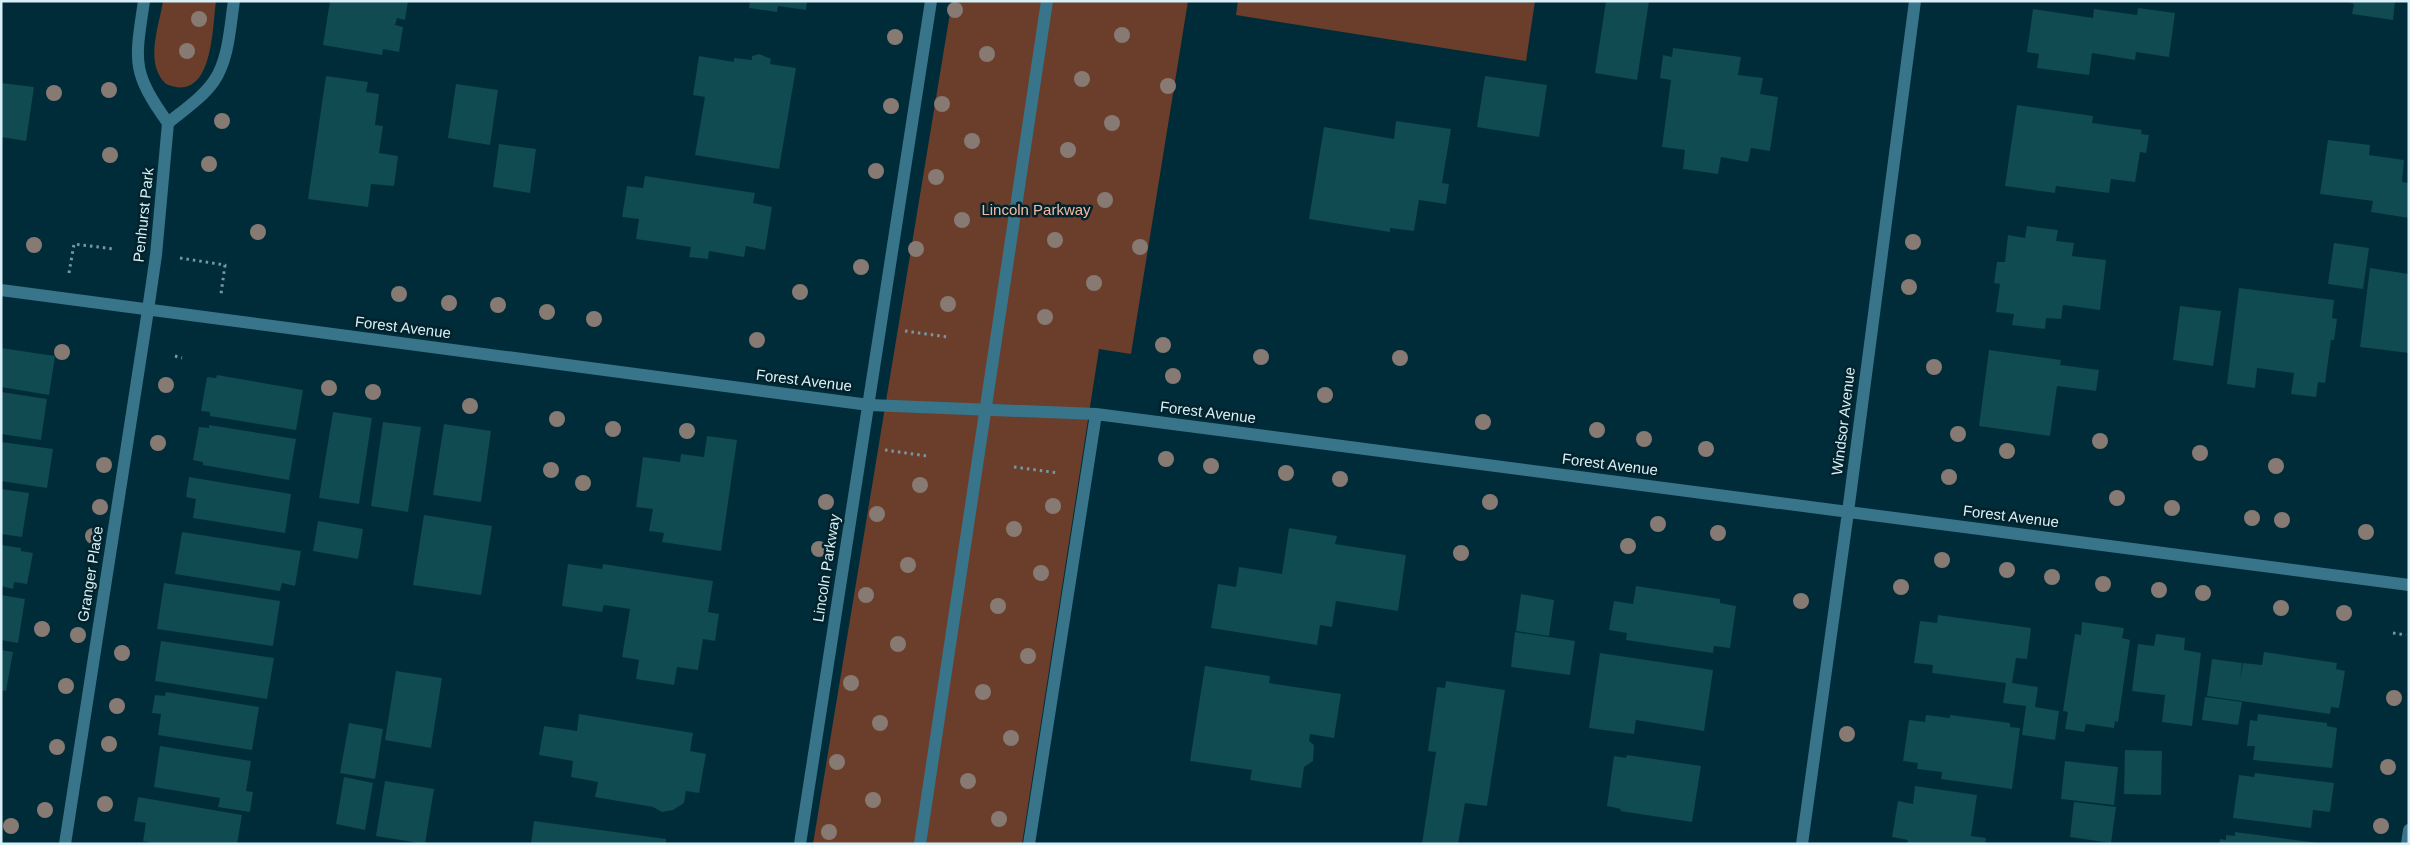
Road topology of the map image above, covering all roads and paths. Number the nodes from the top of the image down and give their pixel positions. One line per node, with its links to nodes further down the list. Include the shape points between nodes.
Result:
1 (144, 1): 6 (street, via 136,58 140,78)
2 (234, 1): 6 (street, via 226,50 215,80)
3 (931, 1): 17 (street, Lincoln Parkway)
4 (1047, 1): 18 (street)
5 (1915, 1): 24 (street, Windsor Avenue)
6 (168, 123): 12 (street, Penhurst Park)
7 (114, 250): 9 (path, via 74,244)
8 (180, 258): 10 (path, via 225,265)
9 (71, 259)
10 (223, 279)
11 (1, 290): 12 (street, Forest Avenue)
12 (148, 310): 17 (street, Forest Avenue); 29 (street, Granger Place)
13 (902, 330): 14 (path)
14 (948, 337)
15 (176, 356): 16 (path)
16 (182, 358)
17 (869, 405): 18 (street, Forest Avenue); 30 (street, Lincoln Parkway)
18 (984, 409): 19 (street, Forest Avenue); 31 (street)
19 (1096, 414): 24 (street, Forest Avenue); 32 (street)
20 (883, 450): 21 (path)
21 (927, 456)
22 (1014, 467): 23 (path)
23 (1059, 473)
24 (1848, 512): 25 (street, Forest Avenue); 33 (street, Windsor Avenue)
25 (2409, 584)
26 (2393, 633): 27 (path)
27 (2406, 634)
28 (2409, 830): 34 (street)
29 (65, 844)
30 (800, 844)
31 (920, 844)
32 (1030, 844)
33 (1802, 844)
34 (2407, 844)

